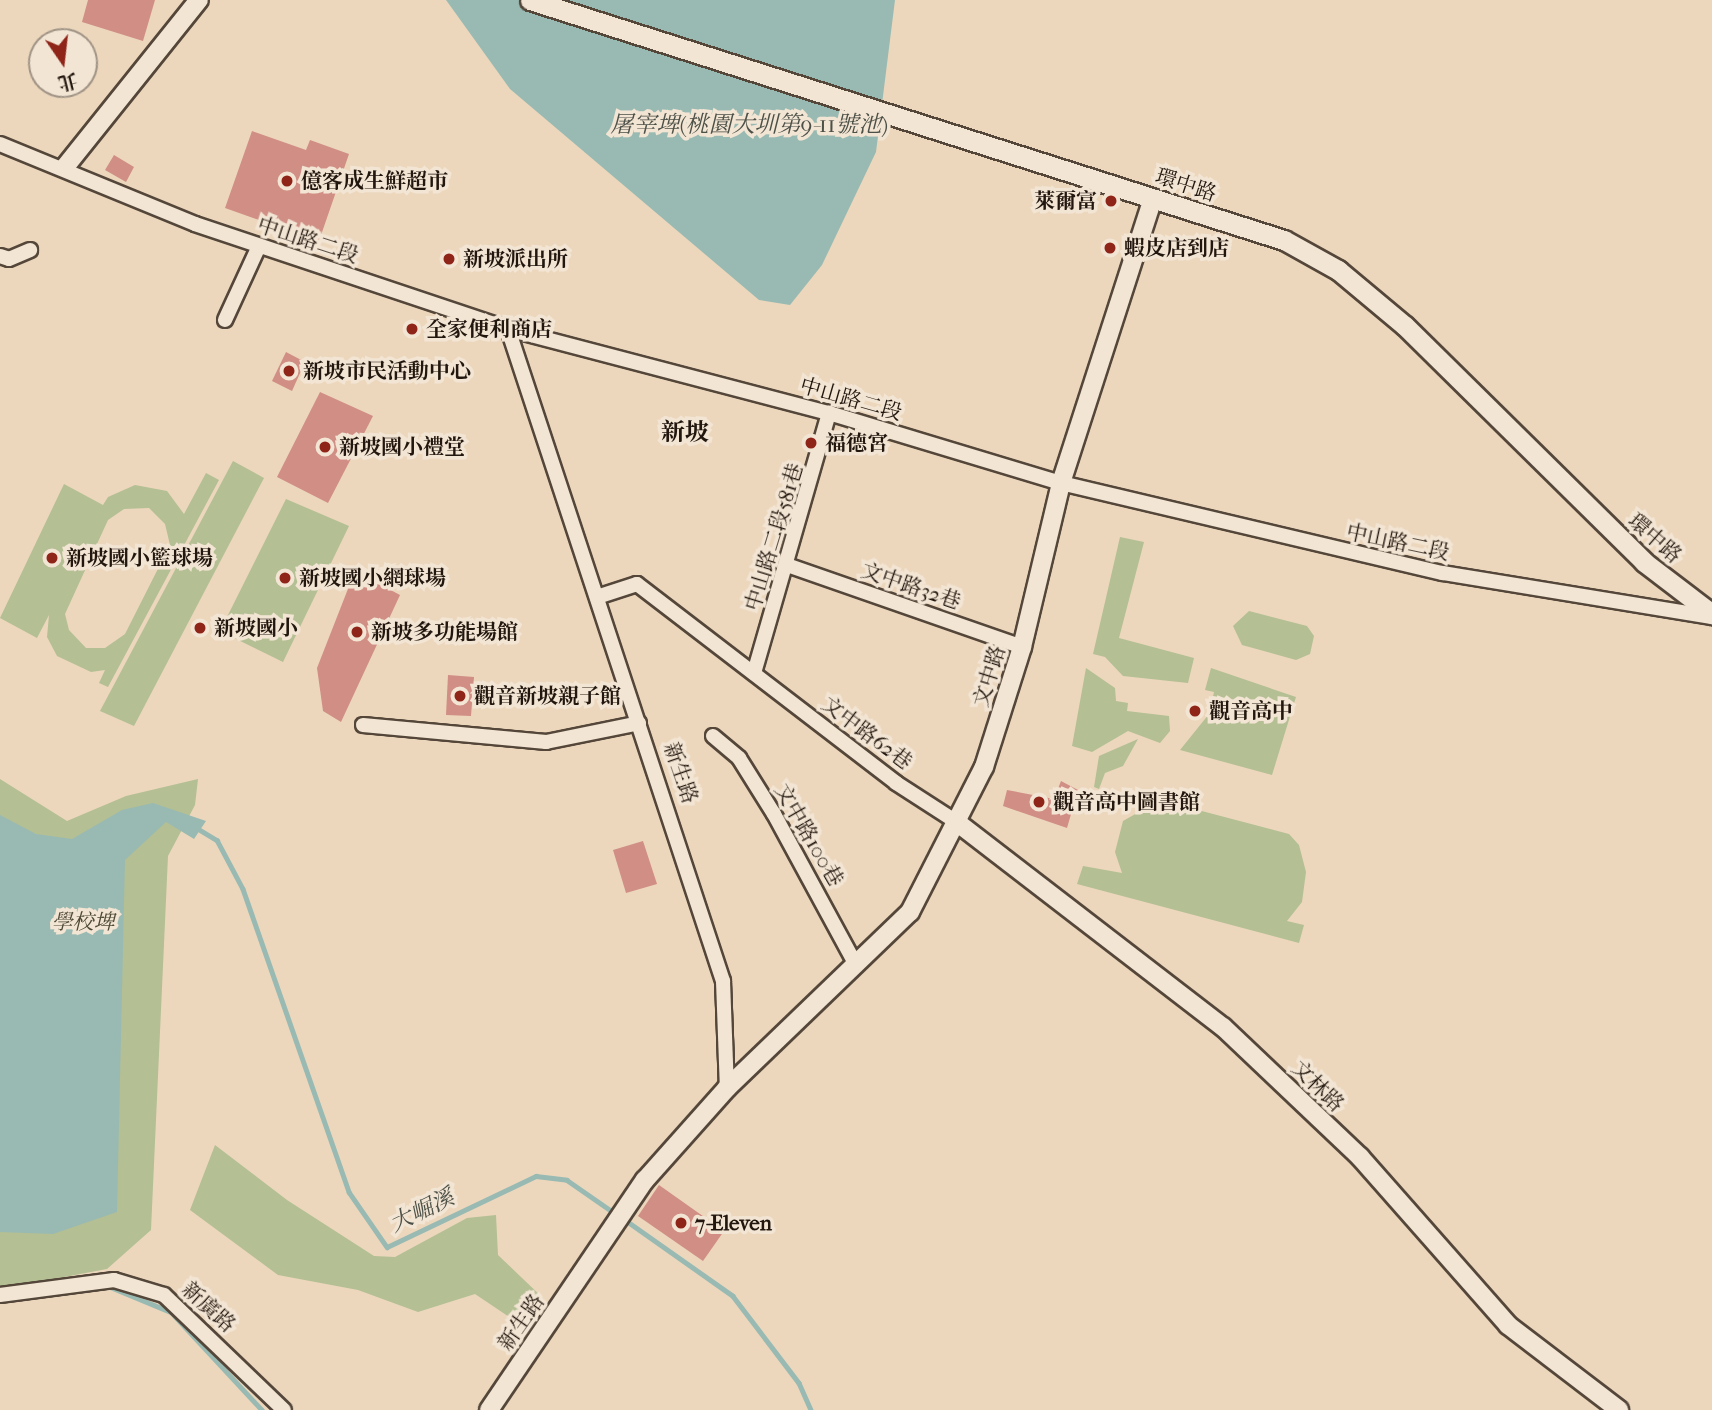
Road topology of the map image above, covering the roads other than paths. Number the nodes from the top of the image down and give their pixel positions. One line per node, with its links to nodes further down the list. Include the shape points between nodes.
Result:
1 (199, 0): 4 (street)
2 (530, 0): 5 (main road, 環中路)
3 (0, 144): 4 (street, 中山路二段)
4 (65, 167): 6 (street, 中山路二段)
5 (1153, 198): 12 (street, 文中路); 15 (main road, 環中路, via 1284,240 1338,270 1405,326 1644,562)
6 (259, 246): 9 (street); 10 (street, 中山路二段)
7 (30, 250): 8 (street, via 9,259)
8 (0, 256)
9 (225, 320)
10 (508, 329): 11 (street, 中山路二段); 14 (street, 新生路)
11 (829, 413): 12 (street, 中山路二段); 13 (street, 中山路二段581巷)
12 (1061, 484): 15 (street, 中山路二段, via 1443,573); 16 (street, 文中路)
13 (787, 565): 16 (street, 文中路32巷); 17 (street, 中山路二段581巷)
14 (597, 597): 17 (street, 文中路62巷, via 638,584); 18 (street, 新生路)
15 (1712, 615)
16 (1022, 647): 21 (street, 文中路, via 984,767)
17 (754, 673): 21 (street, 文中路62巷, via 896,783)
18 (639, 723): 19 (street, via 546,741); 23 (street, 新生路, via 723,981)
19 (363, 725)
20 (713, 736): 22 (street, 文中路100巷, via 738,758 767,803)
21 (958, 823): 22 (street, 文中路, via 910,912); 27 (street, 文林路, via 1223,1027 1360,1157 1508,1325)
22 (856, 965): 23 (street, 文中路)
23 (727, 1088): 26 (street, 新生路, via 620,1217)
24 (0, 1295): 25 (street, 新廣路, via 114,1280 164,1294)
25 (284, 1410)
26 (489, 1410)
27 (1619, 1410)

